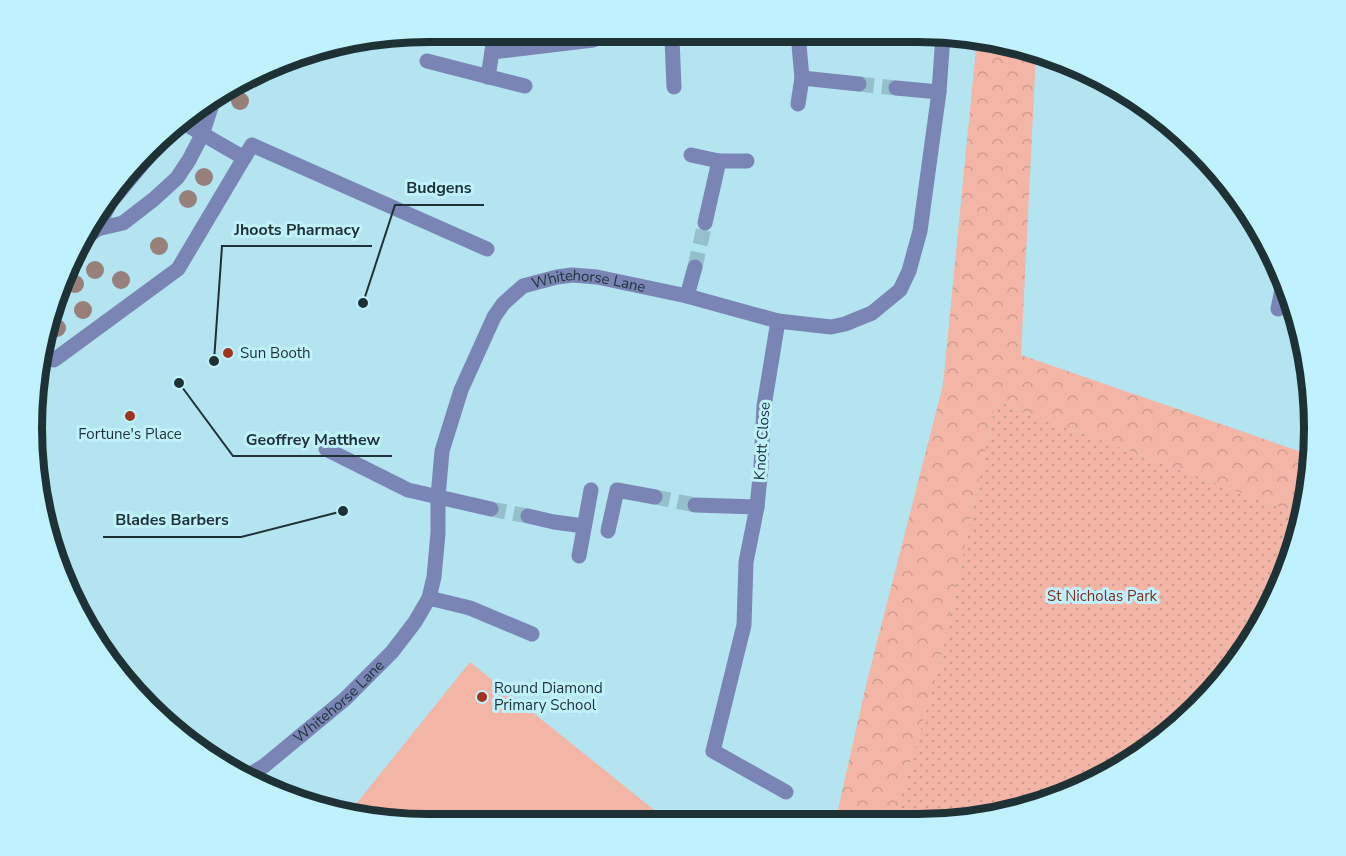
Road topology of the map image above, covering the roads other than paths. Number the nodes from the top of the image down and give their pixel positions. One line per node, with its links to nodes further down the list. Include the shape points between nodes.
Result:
1 (494, 42): 6 (street)
2 (576, 42): 6 (street)
3 (672, 42): 12 (street)
4 (942, 43): 14 (street, Whitehorse Lane)
5 (799, 45): 9 (street)
6 (492, 52): 8 (street)
7 (427, 61): 8 (street)
8 (488, 77): 11 (street)
9 (802, 78): 10 (street); 15 (street)
10 (859, 84)
11 (525, 87)
12 (674, 87)
13 (896, 88): 14 (street)
14 (939, 92): 30 (street, Whitehorse Lane, via 920,231 900,290 872,313 845,324 831,327)
15 (798, 104)
16 (210, 110): 18 (street)
17 (188, 126): 18 (street)
18 (202, 135): 20 (street); 24 (street, via 177,178 123,223)
19 (691, 154): 21 (street)
20 (244, 158): 25 (street, via 252,145); 31 (street, via 178,269)
21 (719, 161): 22 (street); 23 (street)
22 (747, 161)
23 (705, 223)
24 (96, 232)
25 (487, 249)
26 (695, 267): 28 (street)
27 (1281, 295): 29 (street)
28 (687, 296): 30 (street, Whitehorse Lane); 34 (street, Whitehorse Lane, via 572,275 523,286 513,294 494,317 461,390 442,451)
29 (1278, 309)
30 (778, 321): 37 (street, Knott Close, via 764,406)
31 (54, 360)
32 (326, 449): 34 (street, via 408,490)
33 (591, 490): 40 (street)
34 (438, 497): 38 (street); 43 (street, Whitehorse Lane, via 438,533)
35 (655, 497): 41 (street, via 617,490)
36 (695, 505): 37 (street)
37 (757, 507): 46 (street, Knott Close, via 746,562 744,625 713,751)
38 (491, 509)
39 (528, 516): 40 (street)
40 (584, 526): 42 (street)
41 (608, 531)
42 (579, 556)
43 (429, 598): 44 (street, via 470,608); 45 (street, Whitehorse Lane, via 392,652 345,699)
44 (532, 634)
45 (254, 772)
46 (786, 792)

